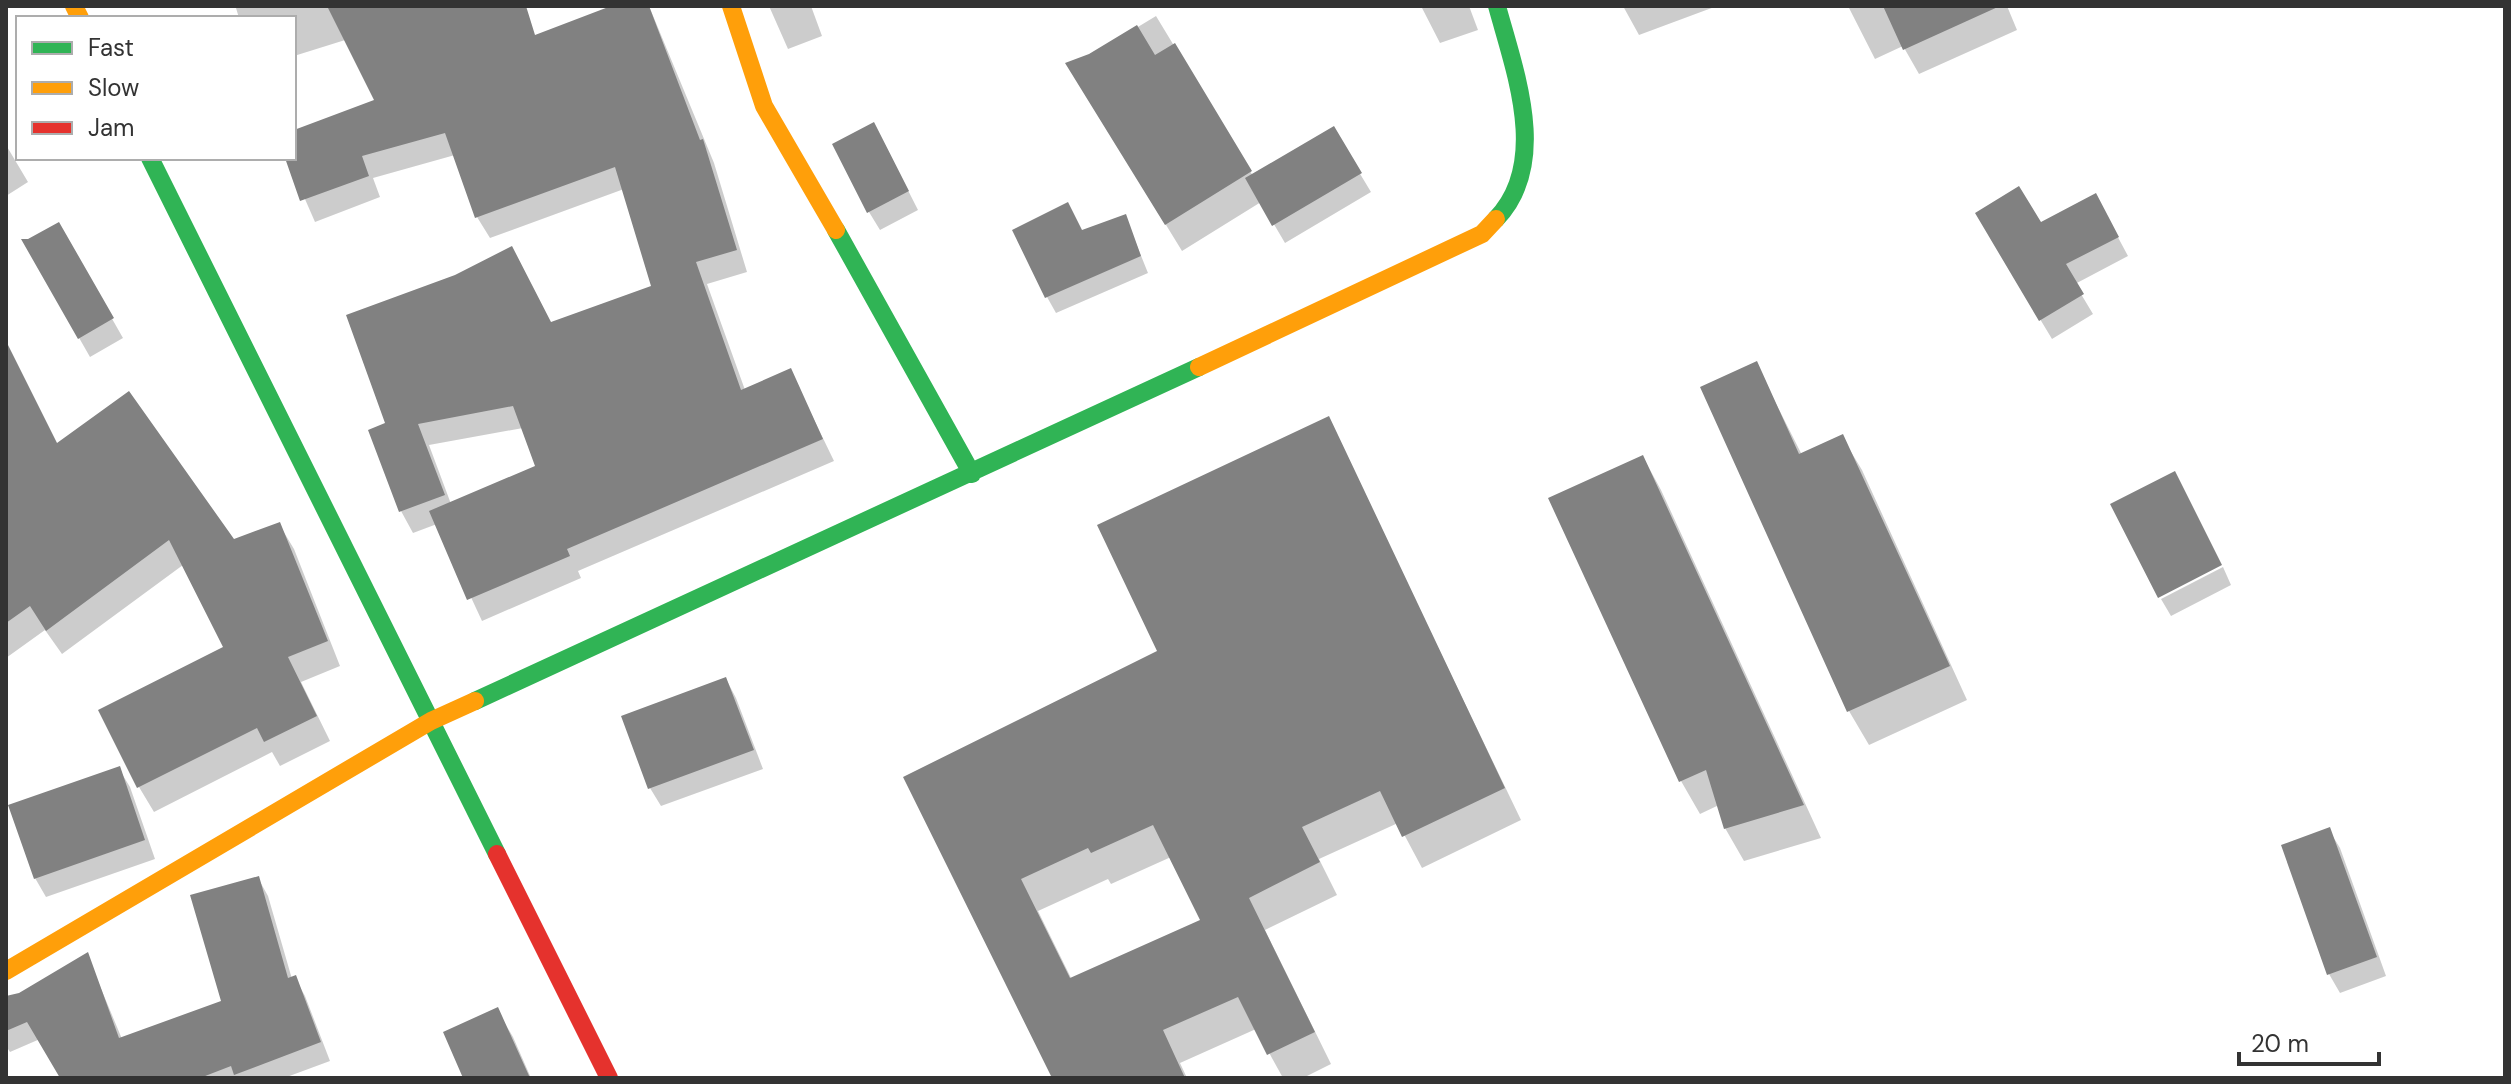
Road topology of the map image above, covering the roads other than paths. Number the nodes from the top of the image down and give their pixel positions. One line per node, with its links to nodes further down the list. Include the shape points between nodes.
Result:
1 (731, 6): 4 (street, via 764,106)
2 (1497, 6): 4 (street, via 1521,92 1524,174 1507,208 1482,234)
3 (151, 160): 5 (street)
4 (972, 474): 5 (street)
5 (431, 721): 6 (street); 7 (street)
6 (7, 968)
7 (609, 1078)

